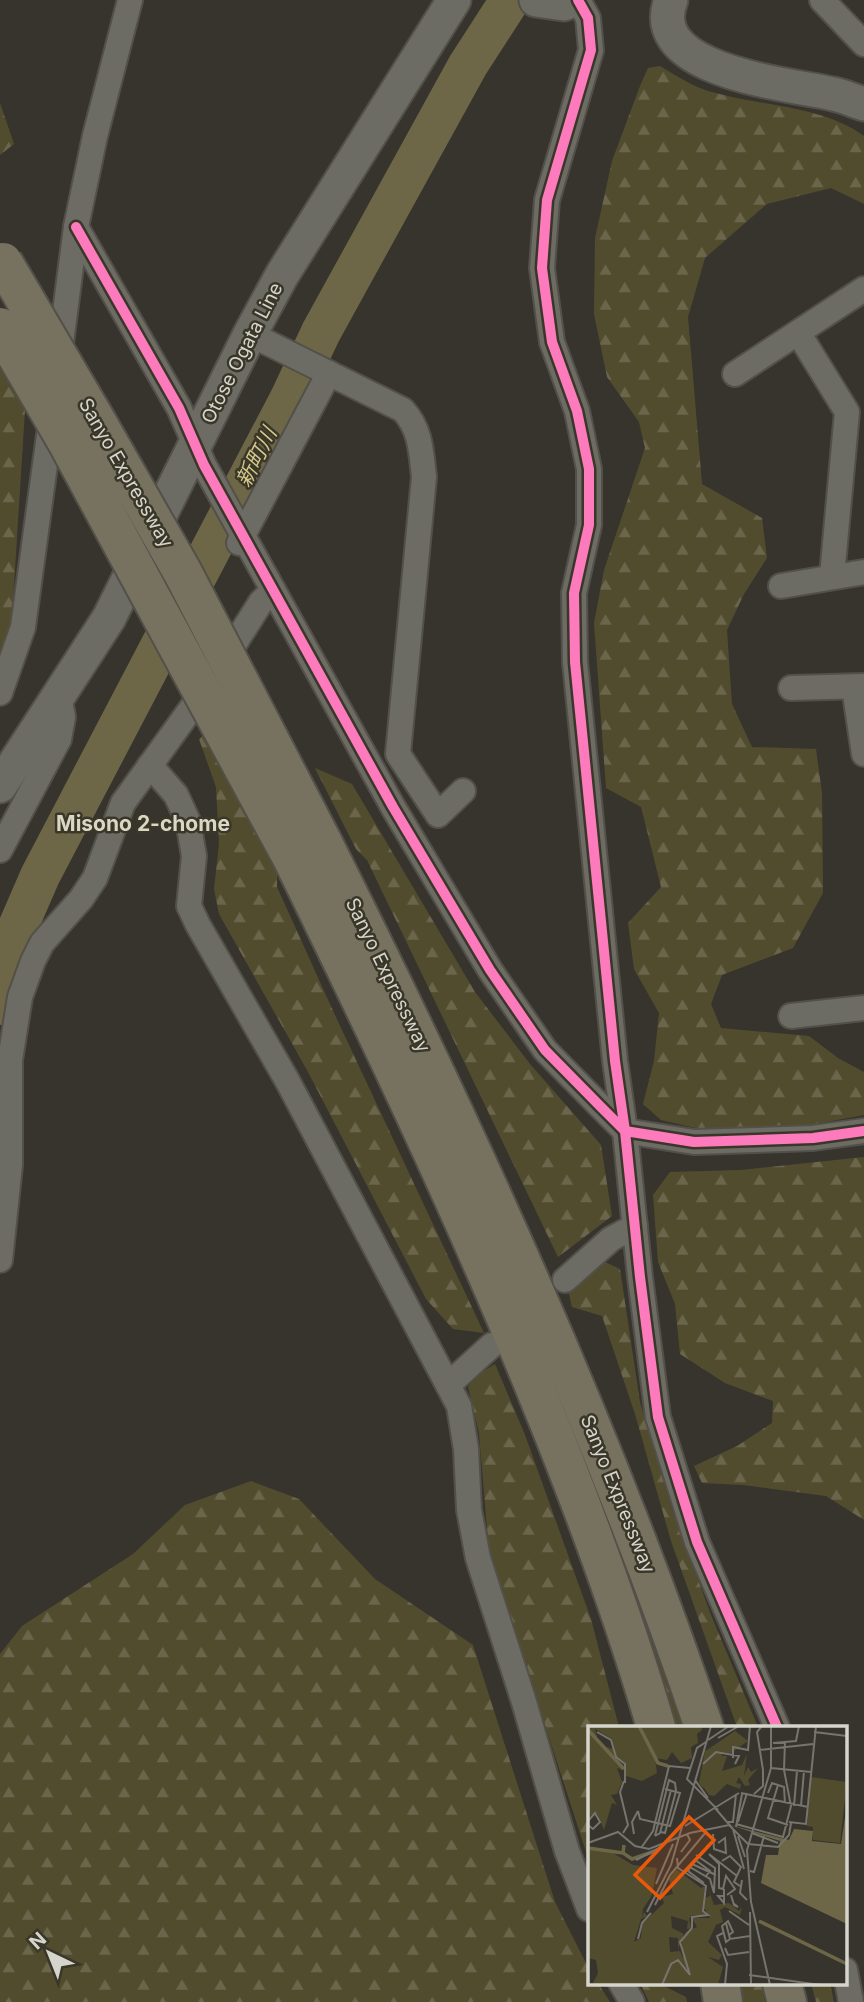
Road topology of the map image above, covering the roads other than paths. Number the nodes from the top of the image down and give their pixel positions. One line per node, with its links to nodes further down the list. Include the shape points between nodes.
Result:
1 (130, 0): 10 (street)
2 (454, 0): 15 (main road, Otose Ogata Line, via 298,248)
3 (572, 0): 7 (main road, via 564,4)
4 (578, 0): 36 (street, via 588,18 591,50 547,200 542,268 552,342 577,411 589,469 589,525 575,593 575,662 601,942)
5 (671, 0): 9 (main road, via 666,13 668,30 696,57 723,70)
6 (822, 0): 8 (street)
7 (537, 1)
8 (864, 44)
9 (864, 104)
10 (76, 227): 18 (street, via 179,408); 26 (street, via 23,627)
11 (0, 258): 32 (highway, Sanyo Expressway, bridge, via 183,573)
12 (864, 289): 14 (street)
13 (0, 327): 32 (highway, Sanyo Expressway, bridge)
14 (799, 334): 17 (street); 21 (street, via 847,412)
15 (258, 338): 16 (street); 18 (main road, Otose Ogata Line)
16 (326, 372): 19 (street); 31 (street, via 402,411 420,439 424,477 398,754 438,815)
17 (735, 374)
18 (200, 455): 19 (street); 27 (main road, Otose Ogata Line, via 109,618)
19 (240, 537): 23 (street)
20 (864, 572): 21 (street)
21 (832, 576): 22 (street)
22 (781, 586)
23 (273, 590): 29 (street); 36 (street, via 490,970 545,1050)
24 (859, 687): 25 (street); 28 (street)
25 (791, 688)
26 (0, 693)
27 (59, 695): 30 (main road, Otose Ogata Line); 33 (street, via 63,717 59,740)
28 (864, 754)
29 (150, 765): 39 (street, via 123,803 95,878 42,943 20,997 10,1060 10,1165); 42 (street, via 176,795 188,821 194,856 189,906 198,925 288,1082)
30 (0, 786)
31 (463, 791)
32 (307, 849): 43 (highway, Sanyo Expressway, via 589,1520); 44 (highway, Sanyo Expressway, via 387,969 494,1199 625,1507)
33 (0, 850)
34 (864, 1008): 35 (street)
35 (791, 1016)
36 (625, 1131): 37 (street, via 694,1142 813,1138); 38 (street)
37 (864, 1131)
38 (635, 1226): 40 (street, via 611,1239); 45 (street, via 658,1417 697,1542)
39 (0, 1260)
40 (565, 1280)
41 (492, 1345): 42 (street)
42 (448, 1385): 46 (street, via 458,1406 466,1449 469,1510 478,1558)
43 (656, 1726)
44 (705, 1726)
45 (777, 1726)
46 (588, 1906)
47 (846, 1975): 54 (street)
48 (622, 1984): 51 (street)
49 (720, 1984): 52 (highway)
50 (782, 1984): 53 (highway)
51 (632, 2002)
52 (723, 2002)
53 (788, 2002)
54 (851, 2002)

